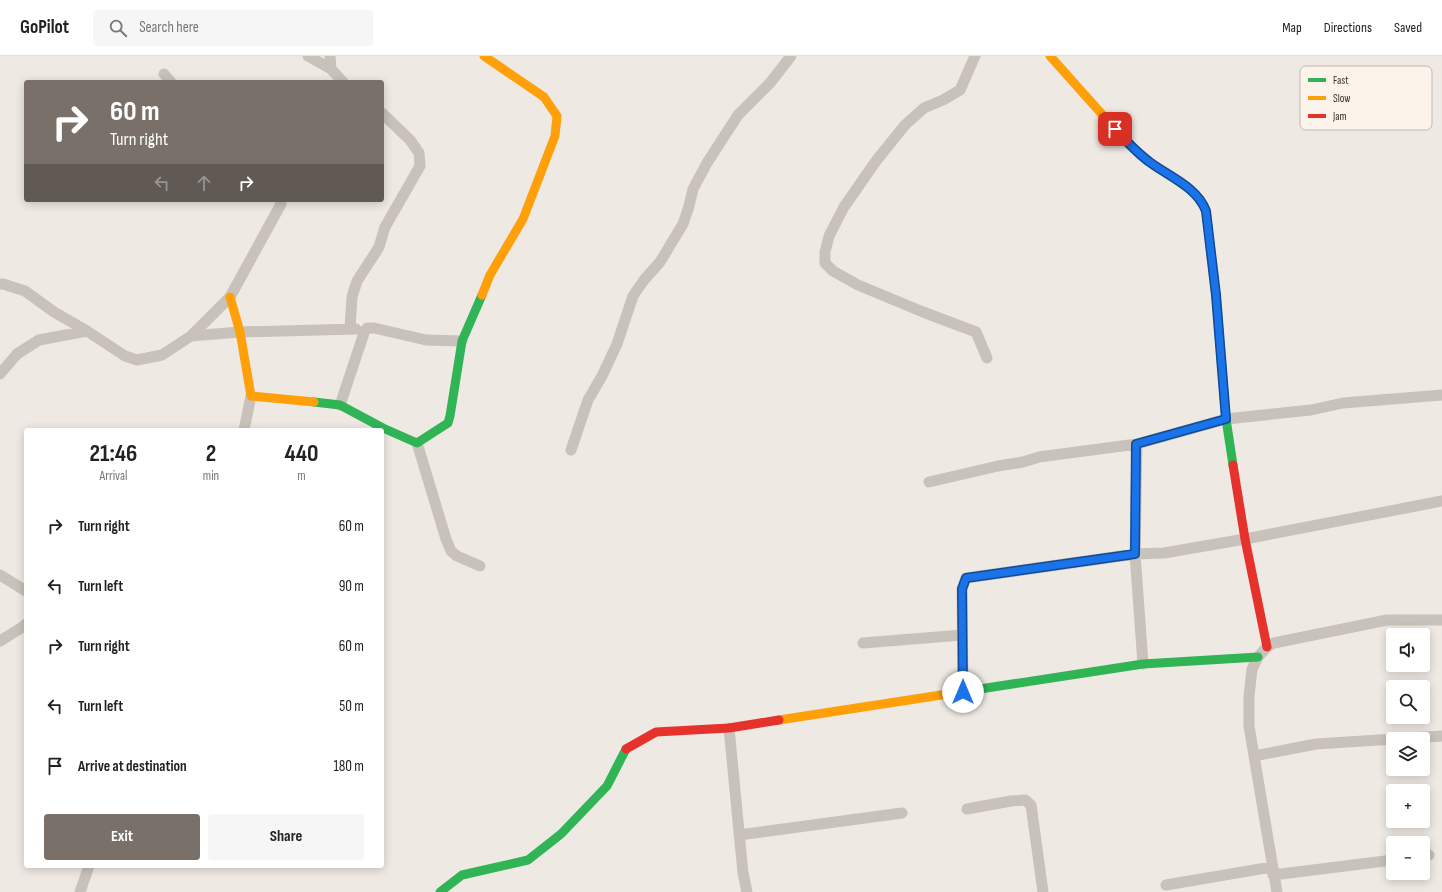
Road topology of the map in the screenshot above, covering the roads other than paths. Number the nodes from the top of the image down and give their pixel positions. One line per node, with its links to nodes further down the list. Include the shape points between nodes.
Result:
1 (308, 56): 7 (street)
2 (330, 56): 7 (street)
3 (484, 56): 18 (street, via 544,97 557,116 555,136 523,219 490,275)
4 (791, 56): 30 (street, via 738,115 707,163 693,189 683,224 660,262 633,296 617,344 588,400)
5 (975, 56): 19 (street, via 960,90 924,108 905,125 876,161 844,207 829,236 825,263 833,271 858,285 976,332)
6 (1050, 56): 24 (street, via 1125,140 1150,162 1192,190 1202,201 1206,211 1216,295)
7 (331, 69): 8 (street)
8 (342, 80)
9 (384, 115): 14 (street, via 410,140 419,153 420,166 385,227 379,247 357,282 352,297)
10 (280, 202): 12 (street)
11 (0, 284): 15 (street, via 25,291)
12 (230, 297): 16 (street); 17 (street)
13 (367, 328): 14 (street); 18 (street, via 426,340); 23 (street)
14 (350, 329): 16 (street)
15 (87, 331): 17 (street, via 125,356 137,360 162,355); 20 (street, via 39,340 17,354)
16 (240, 332): 17 (street); 22 (street)
17 (191, 336)
18 (462, 341): 28 (street, via 448,423)
19 (987, 358)
20 (0, 374)
21 (1442, 395): 24 (street, via 1342,403 1311,410)
22 (251, 396): 23 (street); 25 (street)
23 (340, 405): 26 (street)
24 (1226, 419): 29 (street); 33 (street)
25 (244, 428)
26 (383, 428)
27 (384, 428): 28 (street)
28 (418, 443): 35 (street, via 451,551)
29 (1136, 444): 31 (street, via 1039,457); 34 (street)
30 (571, 450)
31 (929, 482)
32 (1442, 500): 33 (street)
33 (1245, 539): 34 (street, via 1164,553); 43 (street)
34 (1135, 554): 40 (street, via 966,578 962,589); 45 (street)
35 (480, 566)
36 (0, 575): 37 (street)
37 (24, 590)
38 (1442, 620): 43 (street, via 1387,620 1274,643)
39 (24, 626): 41 (street)
40 (962, 635): 42 (street); 46 (street)
41 (0, 641)
42 (863, 643)
43 (1267, 647): 44 (street)
44 (1258, 657): 45 (street); 49 (street, via 1252,669 1249,696 1249,726)
45 (1143, 664): 46 (street)
46 (963, 692): 47 (street)
47 (729, 728): 52 (street); 58 (street, via 656,732 626,749 607,786 561,834 528,860 462,875)
48 (1442, 736): 49 (street, via 1316,744)
49 (1254, 756): 55 (street)
50 (966, 809): 60 (street, via 1025,800 1031,805)
51 (902, 813): 52 (street)
52 (739, 835): 59 (street, via 742,873)
53 (1386, 861): 55 (street)
54 (88, 868): 57 (street)
55 (1273, 871): 56 (street); 61 (street)
56 (1166, 885)
57 (80, 892)
58 (440, 892)
59 (747, 892)
60 (1043, 892)
61 (1278, 892)

